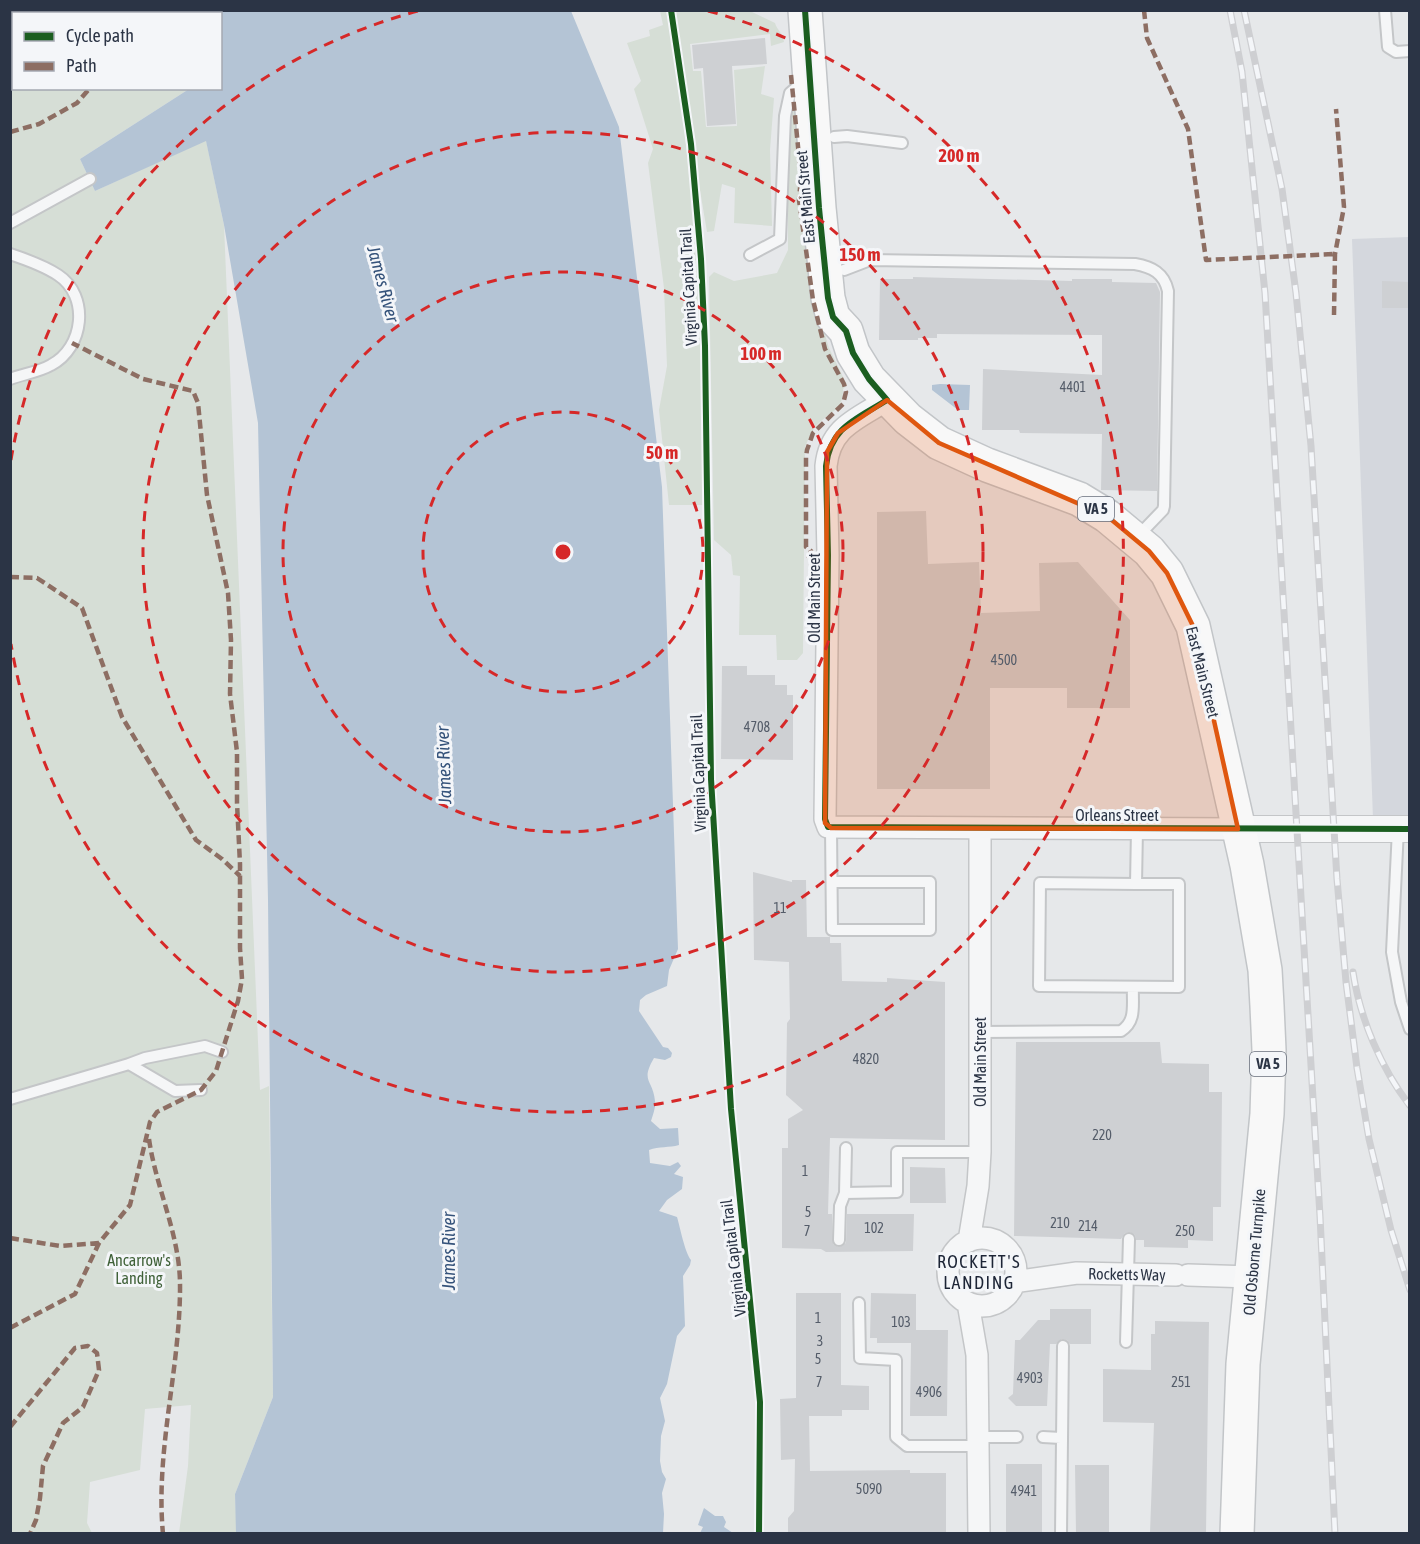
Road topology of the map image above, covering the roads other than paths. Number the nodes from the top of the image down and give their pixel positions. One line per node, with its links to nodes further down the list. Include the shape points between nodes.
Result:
1 (805, 10): 5 (main road, East Main Street / VA 5)
2 (827, 10): 6 (main road, East Main Street / VA 5)
3 (1385, 10): 4 (lane, via 1388,46 1396,52)
4 (1410, 51)
5 (808, 77): 11 (lane, via 790,93 785,116 780,239); 13 (main road, East Main Street / VA 5, via 828,298 832,317)
6 (834, 137): 7 (lane); 12 (main road, East Main Street / VA 5)
7 (902, 143)
8 (90, 179): 9 (lane)
9 (10, 223)
10 (10, 254): 14 (lane, via 58,275 78,302 80,320 65,354 51,365)
11 (750, 255)
12 (844, 270): 13 (main road, East Main Street / VA 5, via 851,314); 16 (lane, via 870,260 1135,264 1164,278 1168,291 1164,506)
13 (846, 331): 15 (main road, East Main Street / VA 5, via 853,353)
14 (10, 379)
15 (887, 400): 16 (main road, East Main Street / VA 5, via 939,443 1078,499); 17 (street, Old Main Street, via 838,433 827,452)
16 (1135, 538): 20 (main road, East Main Street / VA 5, via 1167,573 1193,626)
17 (829, 827): 18 (street, Orleans Street); 22 (lane)
18 (980, 829): 19 (street, Orleans Street); 27 (street, Old Main Street)
19 (1137, 829): 20 (street, Orleans Street); 23 (lane)
20 (1238, 829): 21 (street, Orleans Street); 24 (main road, East Main Street / VA 5)
21 (1404, 829): 26 (lane, via 1392,952)
22 (832, 882): 22 (lane, via 832,930 930,930 930,882)
23 (1137, 884): 25 (lane, via 1179,884 1179,987); 25 (lane, via 1040,883 1039,987)
24 (1265, 970): 43 (main road, Old Osborne Turnpike / VA 5, via 1267,1114)
25 (1132, 987): 27 (lane, via 1132,1020 1121,1031)
26 (1410, 1029)
27 (980, 1032): 33 (street, Old Main Street)
28 (222, 1052): 29 (lane, via 206,1046)
29 (129, 1064): 30 (lane, via 175,1091); 31 (lane)
30 (201, 1090)
31 (10, 1099)
32 (846, 1148): 35 (lane)
33 (980, 1152): 34 (street, Old Main Street); 35 (lane, via 897,1152 897,1192)
34 (978, 1186): 38 (street, Old Main Street); 39 (street, Old Main Street)
35 (845, 1193): 37 (lane, via 840,1206)
36 (1129, 1239): 42 (lane)
37 (839, 1240)
38 (991, 1240): 39 (street); 40 (street, via 1008,1251)
39 (969, 1241): 46 (street, via 954,1253 948,1272 953,1291)
40 (1013, 1260): 41 (street, Rocketts Way); 44 (street)
41 (1077, 1273): 42 (street, Rocketts Way); 44 (street, Rocketts Way)
42 (1127, 1273): 43 (street, Rocketts Way); 48 (lane)
43 (1251, 1277): 57 (main road, Old Osborne Turnpike / VA 5, via 1242,1385)
44 (1014, 1282): 47 (street, via 1001,1300)
45 (858, 1303): 54 (lane, via 860,1359 896,1360 896,1437 907,1446)
46 (968, 1304): 47 (street); 50 (street)
47 (991, 1305): 50 (street)
48 (1126, 1342)
49 (1063, 1346): 53 (lane)
50 (977, 1355): 54 (street)
51 (1017, 1437): 54 (lane)
52 (1043, 1437): 53 (lane)
53 (1061, 1438): 56 (lane)
54 (979, 1441): 55 (street)
55 (979, 1533)
56 (1060, 1533)
57 (1237, 1533)

